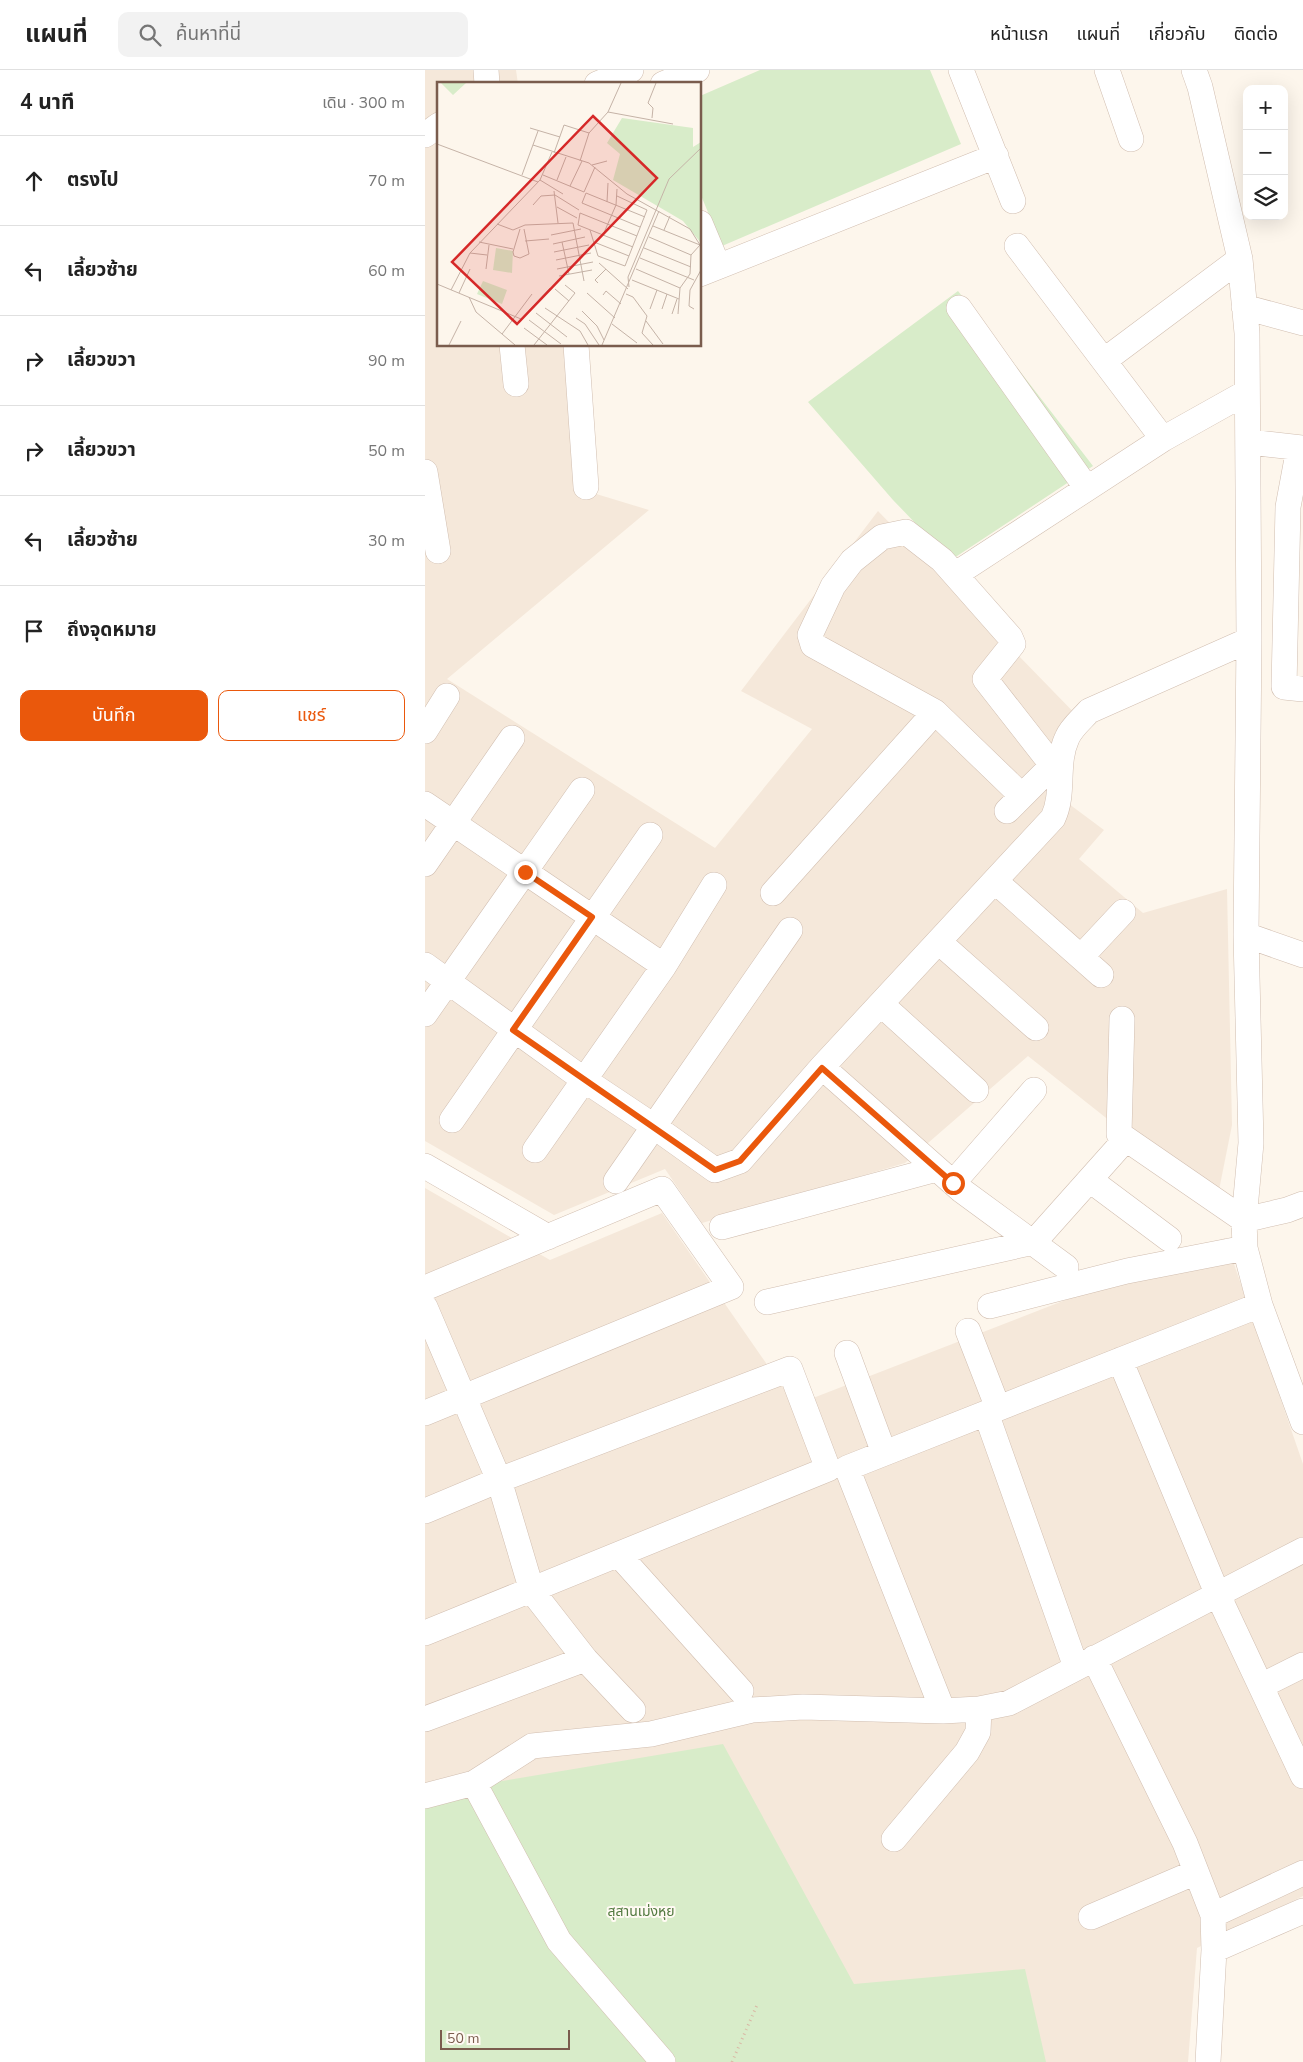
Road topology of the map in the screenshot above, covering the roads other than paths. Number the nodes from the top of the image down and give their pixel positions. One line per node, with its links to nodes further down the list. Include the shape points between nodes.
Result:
1 (631, 70): 7 (street)
2 (639, 70): 8 (street)
3 (697, 70): 9 (street)
4 (961, 70): 13 (street)
5 (1107, 70): 12 (street)
6 (1194, 70): 17 (street)
7 (602, 82)
8 (643, 82)
9 (668, 82)
10 (437, 126): 11 (street)
11 (425, 135)
12 (1131, 139)
13 (996, 156): 14 (street); 18 (street)
14 (1013, 201)
15 (701, 228): 18 (street)
16 (1017, 246): 24 (street)
17 (1240, 259): 19 (street); 24 (street)
18 (709, 270)
19 (1244, 307): 21 (street); 26 (street)
20 (959, 308): 32 (street)
21 (1303, 323)
22 (512, 346): 25 (street)
23 (576, 346): 31 (street)
24 (1105, 360): 27 (street)
25 (515, 384)
26 (1247, 392): 27 (street); 28 (street)
27 (1163, 439): 32 (street)
28 (1249, 442): 29 (street); 35 (street)
29 (1301, 448): 36 (street, via 1288,507)
30 (425, 472): 33 (street)
31 (586, 487)
32 (1087, 487): 34 (street)
33 (438, 551)
34 (956, 574): 39 (street, via 906,532 882,537 852,561 833,586 810,635 813,645); 42 (street, via 1013,644 985,679)
35 (1249, 640): 37 (street); 42 (street, via 1089,711 1074,726)
36 (1293, 688): 37 (street)
37 (1249, 692): 55 (street)
38 (447, 696): 40 (street)
39 (935, 712): 42 (street, via 1014,803); 51 (street)
40 (425, 732)
41 (512, 738): 45 (street)
42 (1057, 761): 49 (street, via 1059,805 1053,818)
43 (582, 790): 48 (street)
44 (425, 804): 45 (street)
45 (454, 823): 47 (street); 48 (street)
46 (650, 835): 53 (street)
47 (425, 864)
48 (525, 872): 53 (street); 62 (street)
49 (995, 882): 56 (street); 58 (street)
50 (714, 885): 60 (street)
51 (773, 893)
52 (1123, 912): 58 (street)
53 (592, 917): 60 (street); 67 (street)
54 (790, 930): 73 (street)
55 (1246, 935): 57 (street); 81 (street, via 1251,1143)
56 (939, 942): 63 (street); 66 (street)
57 (1303, 955)
58 (1081, 957): 61 (street)
59 (425, 965): 62 (street)
60 (664, 966): 69 (street)
61 (1101, 975)
62 (447, 981): 64 (street); 67 (street)
63 (881, 1004): 68 (street); 70 (street)
64 (425, 1014)
65 (1122, 1019): 74 (street, via 1119,1134)
66 (1036, 1028)
67 (513, 1030): 69 (street); 72 (street)
68 (822, 1068): 73 (street, via 740,1161 715,1170); 77 (street)
69 (583, 1080): 73 (street); 75 (street)
70 (976, 1090)
71 (1034, 1090): 77 (street)
72 (452, 1120)
73 (652, 1125): 79 (street)
74 (1125, 1140): 78 (street); 81 (street)
75 (535, 1150)
76 (430, 1174): 83 (street)
77 (945, 1176): 82 (street); 85 (street)
78 (1090, 1180): 84 (street); 85 (street)
79 (615, 1181)
80 (1303, 1204): 81 (street)
81 (1244, 1220): 86 (street)
82 (723, 1228)
83 (548, 1237): 88 (street); 96 (street, via 662,1189 731,1287)
84 (1169, 1239)
85 (1035, 1242): 87 (street); 89 (street)
86 (1245, 1248): 90 (street); 91 (street, via 1127,1271)
87 (1066, 1267)
88 (425, 1288)
89 (767, 1302)
90 (1260, 1305): 95 (street); 99 (street)
91 (990, 1306)
92 (425, 1307): 96 (street)
93 (968, 1331): 97 (street)
94 (847, 1353): 100 (street)
95 (1120, 1360): 97 (street); 106 (street)
96 (464, 1398): 98 (street); 101 (street)
97 (992, 1410): 100 (street); 109 (street)
98 (425, 1414)
99 (1303, 1422)
100 (885, 1453): 115 (street, via 847,1468)
101 (499, 1480): 102 (street); 104 (street, via 790,1369 828,1469); 105 (street)
102 (425, 1511)
103 (1303, 1550): 106 (street)
104 (619, 1555): 105 (street); 112 (street)
105 (532, 1591): 107 (street); 108 (street)
106 (1217, 1593): 109 (street); 111 (street)
107 (425, 1633)
108 (585, 1659): 114 (street); 116 (street)
109 (1085, 1662): 113 (street, via 1009,1703); 121 (street, via 1185,1844)
110 (1303, 1665): 111 (street)
111 (1261, 1686): 117 (street)
112 (741, 1691)
113 (979, 1709): 115 (street); 120 (street, via 975,1740)
114 (633, 1710)
115 (943, 1711): 118 (street, via 803,1707 751,1710 651,1734 532,1746)
116 (425, 1719)
117 (1301, 1767)
118 (473, 1783): 119 (street); 127 (street, via 559,1941)
119 (425, 1796)
120 (894, 1839)
121 (1197, 1872): 124 (street); 125 (street)
122 (1303, 1873): 124 (street)
123 (1303, 1911): 126 (street)
124 (1213, 1915): 126 (street)
125 (1091, 1917)
126 (1214, 1950): 128 (street)
127 (663, 2062)
128 (1208, 2062)

